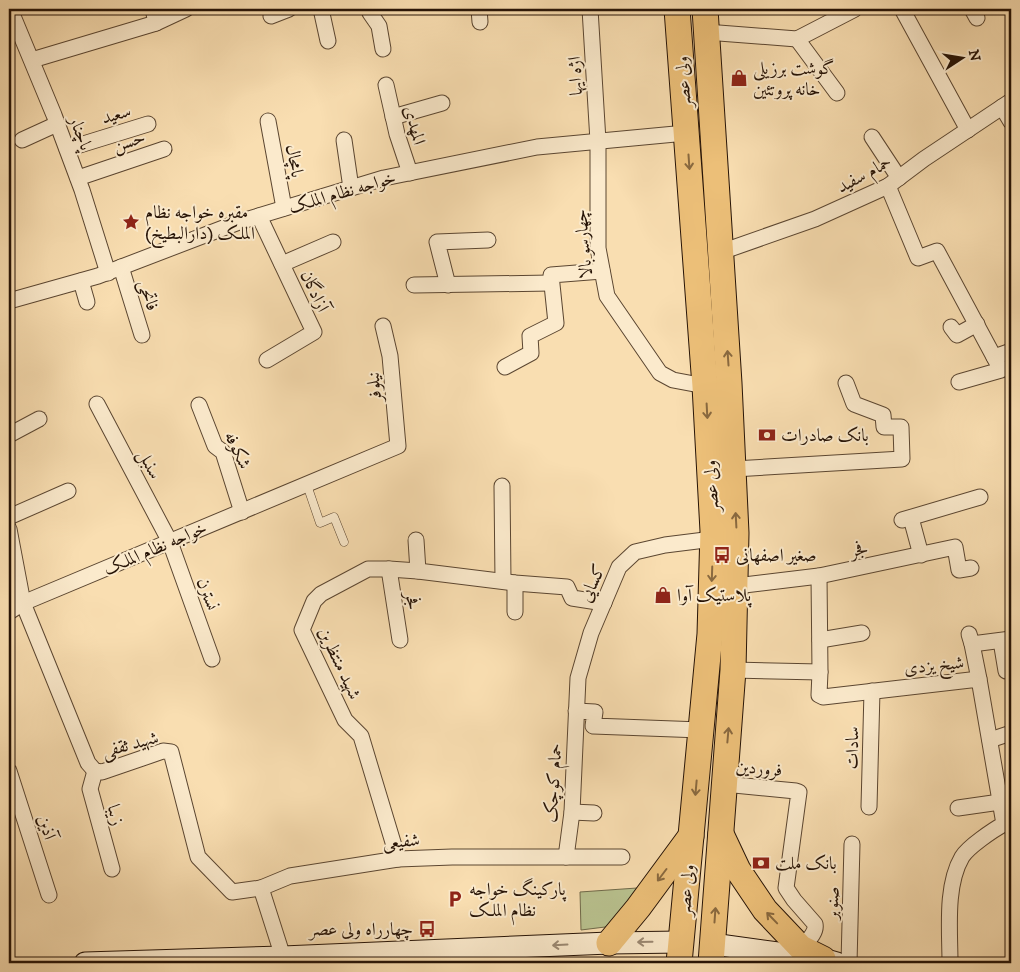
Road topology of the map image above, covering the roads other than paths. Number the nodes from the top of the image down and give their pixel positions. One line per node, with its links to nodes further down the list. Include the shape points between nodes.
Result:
1 (10, 9): 13 (street, پاچنار)
2 (186, 9): 10 (street)
3 (289, 9): 11 (street)
4 (321, 9): 15 (street)
5 (370, 9): 16 (street, via 379,26)
6 (590, 9): 32 (street, اژه ایها)
7 (677, 9): 28 (main road, ولی عصر)
8 (855, 9): 14 (street)
9 (902, 9): 27 (street)
10 (155, 16): 17 (street)
11 (271, 16)
12 (706, 20): 14 (street); 43 (main road, ولی عصر)
13 (14, 33): 17 (street, پاچنار)
14 (798, 39): 19 (street)
15 (328, 40)
16 (383, 49)
17 (32, 60): 25 (street, پاچنار)
18 (386, 85): 22 (street, المهدی)
19 (837, 93)
20 (442, 103): 22 (street)
21 (1007, 104): 24 (street); 27 (street, حمام سفید)
22 (393, 117): 35 (street, المهدی)
23 (268, 121): 39 (street, پامچال)
24 (1011, 122)
25 (57, 124): 30 (street); 33 (street, پاچنار)
26 (148, 124): 33 (street, سعید)
27 (968, 130): 37 (street, حمام سفید)
28 (686, 133): 32 (street, خواجه نظام الملک); 63 (main road, ولی عصر, one-way to 63)
29 (872, 138): 37 (street)
30 (22, 140)
31 (344, 140): 38 (street)
32 (598, 141): 35 (street, خواجه نظام الملک, via 537,147); 46 (street, چهارسو بالا, via 598,248)
33 (66, 149): 36 (street, پاچنار)
34 (164, 150): 36 (street, حسن)
35 (410, 173): 38 (street, خواجه نظام الملک)
36 (78, 178): 45 (street, پاچنار)
37 (894, 182): 43 (street, حمام سفید, via 815,219); 53 (street, via 918,258 937,251)
38 (351, 188): 39 (street, خواجه نظام الملک)
39 (284, 208): 40 (street, خواجه نظام الملک)
40 (259, 216): 44 (street, آزادگان); 45 (street, خواجه نظام الملک)
41 (488, 240): 49 (street, via 437,242)
42 (333, 242): 44 (street)
43 (721, 252): 69 (main road, ولی عصر, one-way to 43)
44 (282, 264): 59 (street, آزادگان, via 314,332)
45 (115, 270): 47 (street, خواجه نظام الملک); 56 (street, فاتحی)
46 (602, 271): 48 (street, via 551,275); 63 (street, چهارسو بالا, via 607,296 660,373 673,380)
47 (81, 281): 51 (street, خواجه نظام الملک); 52 (street)
48 (552, 283): 49 (street); 60 (street, via 556,323 530,336 531,354)
49 (448, 284): 50 (street)
50 (414, 285)
51 (9, 301)
52 (87, 302)
53 (976, 324): 55 (street, via 957,335); 58 (street)
54 (383, 326): 68 (street, نیلوفر, via 390,356)
55 (951, 327)
56 (142, 335)
57 (1011, 351): 58 (street)
58 (994, 357): 61 (street, via 1001,370)
59 (267, 360)
60 (505, 367)
61 (959, 382)
62 (846, 383): 69 (street, via 854,404 883,415 884,427 901,427 902,459)
63 (705, 386): 77 (main road, ولی عصر, one-way to 77)
64 (97, 404): 79 (street, سنبل)
65 (199, 405): 74 (street, شکوفه, via 214,446 223,452)
66 (39, 419): 67 (street)
67 (9, 435)
68 (398, 446): 70 (street, خواجه نظام الملک)
69 (734, 469): 87 (main road, ولی عصر, one-way to 69)
70 (307, 485): 74 (street, خواجه نظام الملک); 80 (lane, via 320,523 334,517)
71 (502, 486): 86 (street)
72 (68, 491): 75 (street)
73 (980, 497): 81 (street, via 907,519)
74 (242, 512): 79 (street, خواجه نظام الملک)
75 (9, 517)
76 (9, 529): 88 (street)
77 (713, 539): 89 (street, کسایی, via 635,552 619,567); 103 (main road, ولی عصر, one-way to 103, via 710,634)
78 (416, 540): 84 (street)
79 (170, 542): 88 (street, خواجه نظام الملک); 96 (street, نسترن)
80 (344, 542)
81 (921, 555): 83 (street, فجر, via 956,547 959,570); 85 (street, فجر)
82 (389, 568): 84 (street, شهید منتظرین); 93 (street, فجر); 120 (street, شهید منتظرین, via 368,570 321,594 314,601 302,630 345,720 361,736)
83 (971, 568)
84 (418, 571): 86 (street, شهید منتظرین)
85 (819, 576): 87 (street, فجر); 94 (street, شیخ یزدی)
86 (509, 582): 89 (street, شهید منتظرین, via 567,587 572,598); 91 (street)
87 (736, 586): 97 (main road, ولی عصر)
88 (23, 603): 90 (street, خواجه نظام الملک); 107 (street, شهید ثقفی, via 88,763)
89 (604, 603): 102 (street, کسایی, via 578,678)
90 (9, 612)
91 (515, 612)
92 (862, 633): 94 (street)
93 (400, 640)
94 (820, 640): 99 (street, شیخ یزدی)
95 (1006, 640): 98 (street); 100 (street, via 970,639)
96 (212, 659)
97 (733, 670): 99 (street); 108 (main road, ولی عصر, one-way to 97)
98 (1006, 670)
99 (820, 672): 101 (street, شیخ یزدی, via 820,696)
100 (979, 679): 101 (street, شیخ یزدی); 105 (street, شیخ یزدی)
101 (872, 691): 110 (street, سادات)
102 (576, 711): 103 (street, via 595,712 593,726); 112 (street, حمام کوچک)
103 (701, 730): 116 (main road, ولی عصر, one-way to 116)
104 (1011, 733): 105 (street)
105 (990, 740): 109 (street, شیخ یزدی)
106 (9, 771): 123 (street, آذین)
107 (95, 771): 121 (street, زیبا, via 90,789); 122 (street, شهید ثقفی, via 102,772 163,751 172,752 198,857 232,892)
108 (724, 784): 115 (main road, ولی عصر); 125 (street, فروردین, via 799,792 786,888 816,924 815,932)
109 (1000, 802): 111 (street); 114 (street, شیخ یزدی)
110 (869, 807)
111 (958, 808)
112 (572, 812): 113 (street); 118 (street, حمام کوچک)
113 (594, 813)
114 (1008, 824): 133 (street, شیخ یزدی, via 991,831 962,856 951,899)
115 (720, 832): 125 (main road, one-way to 115, via 765,910 738,870); 127 (main road, ولی عصر, one-way to 115)
116 (691, 836): 124 (main road, one-way to 124); 126 (main road, ولی عصر)
117 (852, 844): 132 (street, صنوبر)
118 (566, 857): 119 (street, شفیعی); 120 (street, شفیعی)
119 (622, 857)
120 (398, 858): 122 (street, شفیعی, via 290,876)
121 (112, 868)
122 (261, 888): 128 (street)
123 (49, 895)
124 (609, 942): 126 (main road, one-way to 124); 128 (main road, one-way to 128)
125 (801, 948): 129 (main road)
126 (680, 953): 127 (main road)
127 (712, 953): 129 (main road)
128 (283, 957): 131 (main road)
129 (830, 961)
130 (85, 963): 131 (main road)
131 (94, 963)
132 (849, 963)
133 (950, 963)

